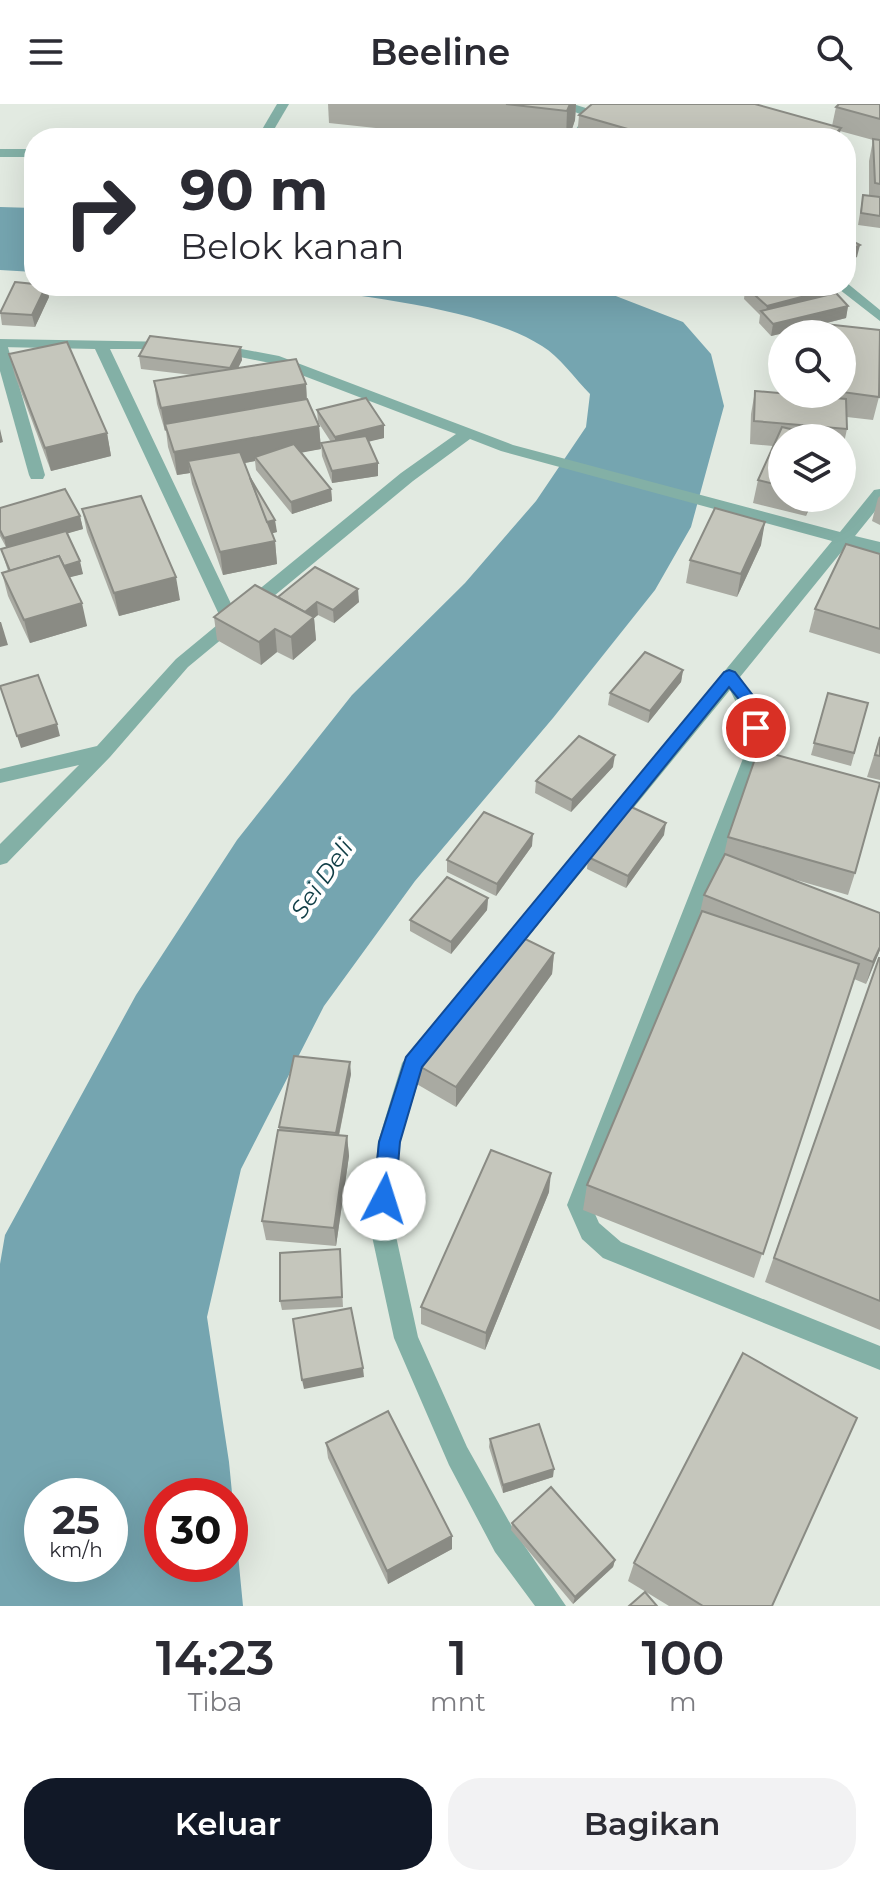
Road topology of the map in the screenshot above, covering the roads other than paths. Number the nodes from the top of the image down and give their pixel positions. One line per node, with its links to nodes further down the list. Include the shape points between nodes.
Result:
1 (283, 104): 3 (street)
2 (560, 104): 4 (street, via 585,112 588,120)
3 (269, 128)
4 (583, 128)
5 (0, 153): 6 (street)
6 (24, 153)
7 (854, 296): 8 (street)
8 (880, 317)
9 (0, 343): 10 (street); 12 (street)
10 (101, 345): 11 (street, via 198,346 274,359); 16 (street)
11 (467, 434): 14 (street); 16 (street, via 407,477)
12 (37, 475)
13 (880, 494): 14 (street)
14 (846, 538): 15 (street); 17 (street)
15 (880, 548)
16 (232, 624): 18 (street, via 182,663)
17 (729, 676): 21 (street); 23 (street, via 750,702 755,751 579,1205 583,1224 612,1250)
18 (103, 752): 19 (street); 20 (street)
19 (0, 776)
20 (0, 857)
21 (492, 966)
22 (463, 1003): 24 (street, via 413,1063 389,1142 382,1227 406,1338 458,1456 505,1542)
23 (880, 1358)
24 (552, 1606)

